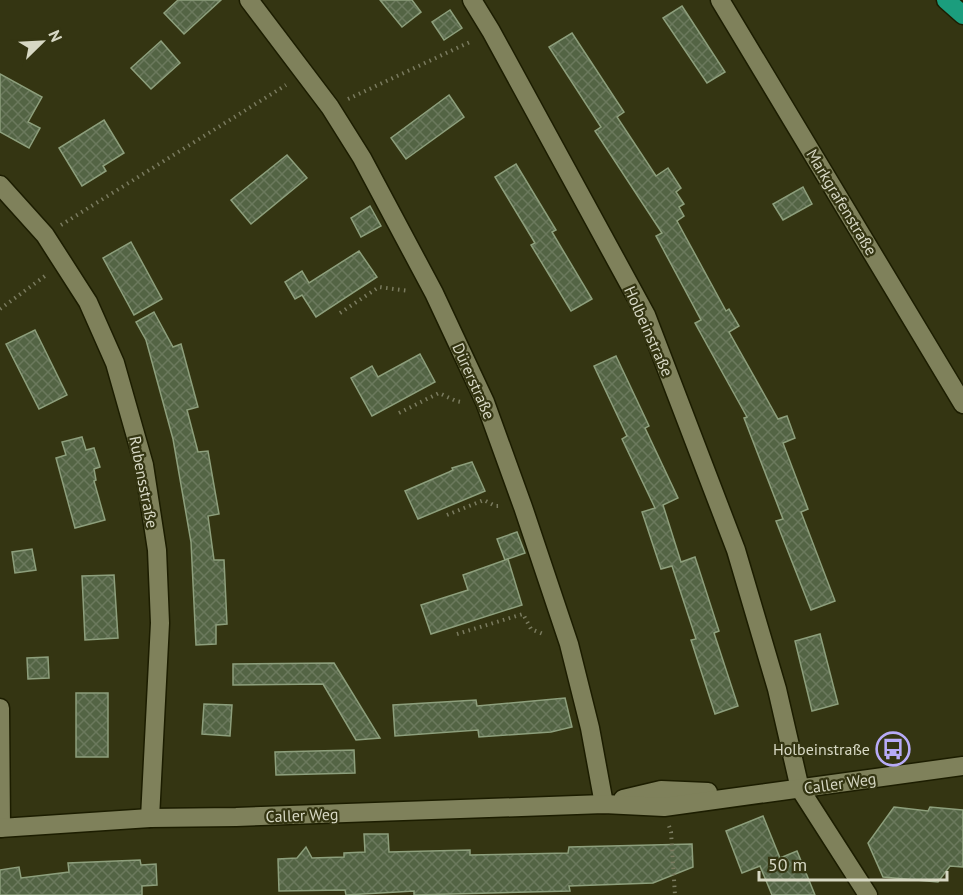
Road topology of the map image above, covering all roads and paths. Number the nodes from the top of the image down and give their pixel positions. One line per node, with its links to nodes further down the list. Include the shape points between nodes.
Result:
1 (249, 0): 7 (street, Dürerstraße)
2 (472, 0): 6 (street, Holbeinstraße)
3 (720, 0): 16 (street, Markgrafenstraße)
4 (946, 0): 5 (highway)
5 (963, 15)
6 (491, 31): 8 (path); 24 (street, Holbeinstraße, via 646,315 736,550 777,688)
7 (305, 73): 8 (street, Dürerstraße); 10 (path)
8 (330, 107): 12 (street, Dürerstraße, via 362,158)
9 (0, 185): 10 (street, Rubensstraße)
10 (45, 235): 28 (street, Rubensstraße, via 88,302 115,363 144,465 157,550 160,622)
11 (53, 271): 13 (path)
12 (434, 293): 14 (path, via 379,287); 15 (street, Dürerstraße)
13 (0, 309)
14 (340, 313)
15 (485, 402): 17 (path, via 456,401 439,393); 18 (street, Dürerstraße)
16 (963, 404)
17 (399, 413)
18 (523, 507): 19 (path, via 495,506 484,500); 21 (street, Dürerstraße)
19 (447, 515)
20 (457, 634): 21 (path, via 523,614 531,629)
21 (569, 644): 26 (street, Dürerstraße)
22 (0, 708): 29 (street)
23 (963, 766): 24 (street, Caller Weg)
24 (800, 789): 25 (street, Caller Weg); 31 (street, Holbeinstraße)
25 (752, 794): 26 (street, Caller Weg, via 661,790); 27 (street, Caller Weg)
26 (604, 804): 27 (street, Caller Weg); 28 (street, Caller Weg)
27 (664, 807): 30 (path, via 671,832)
28 (150, 818): 29 (street, Caller Weg)
29 (1, 828)
30 (675, 895)
31 (868, 895)

